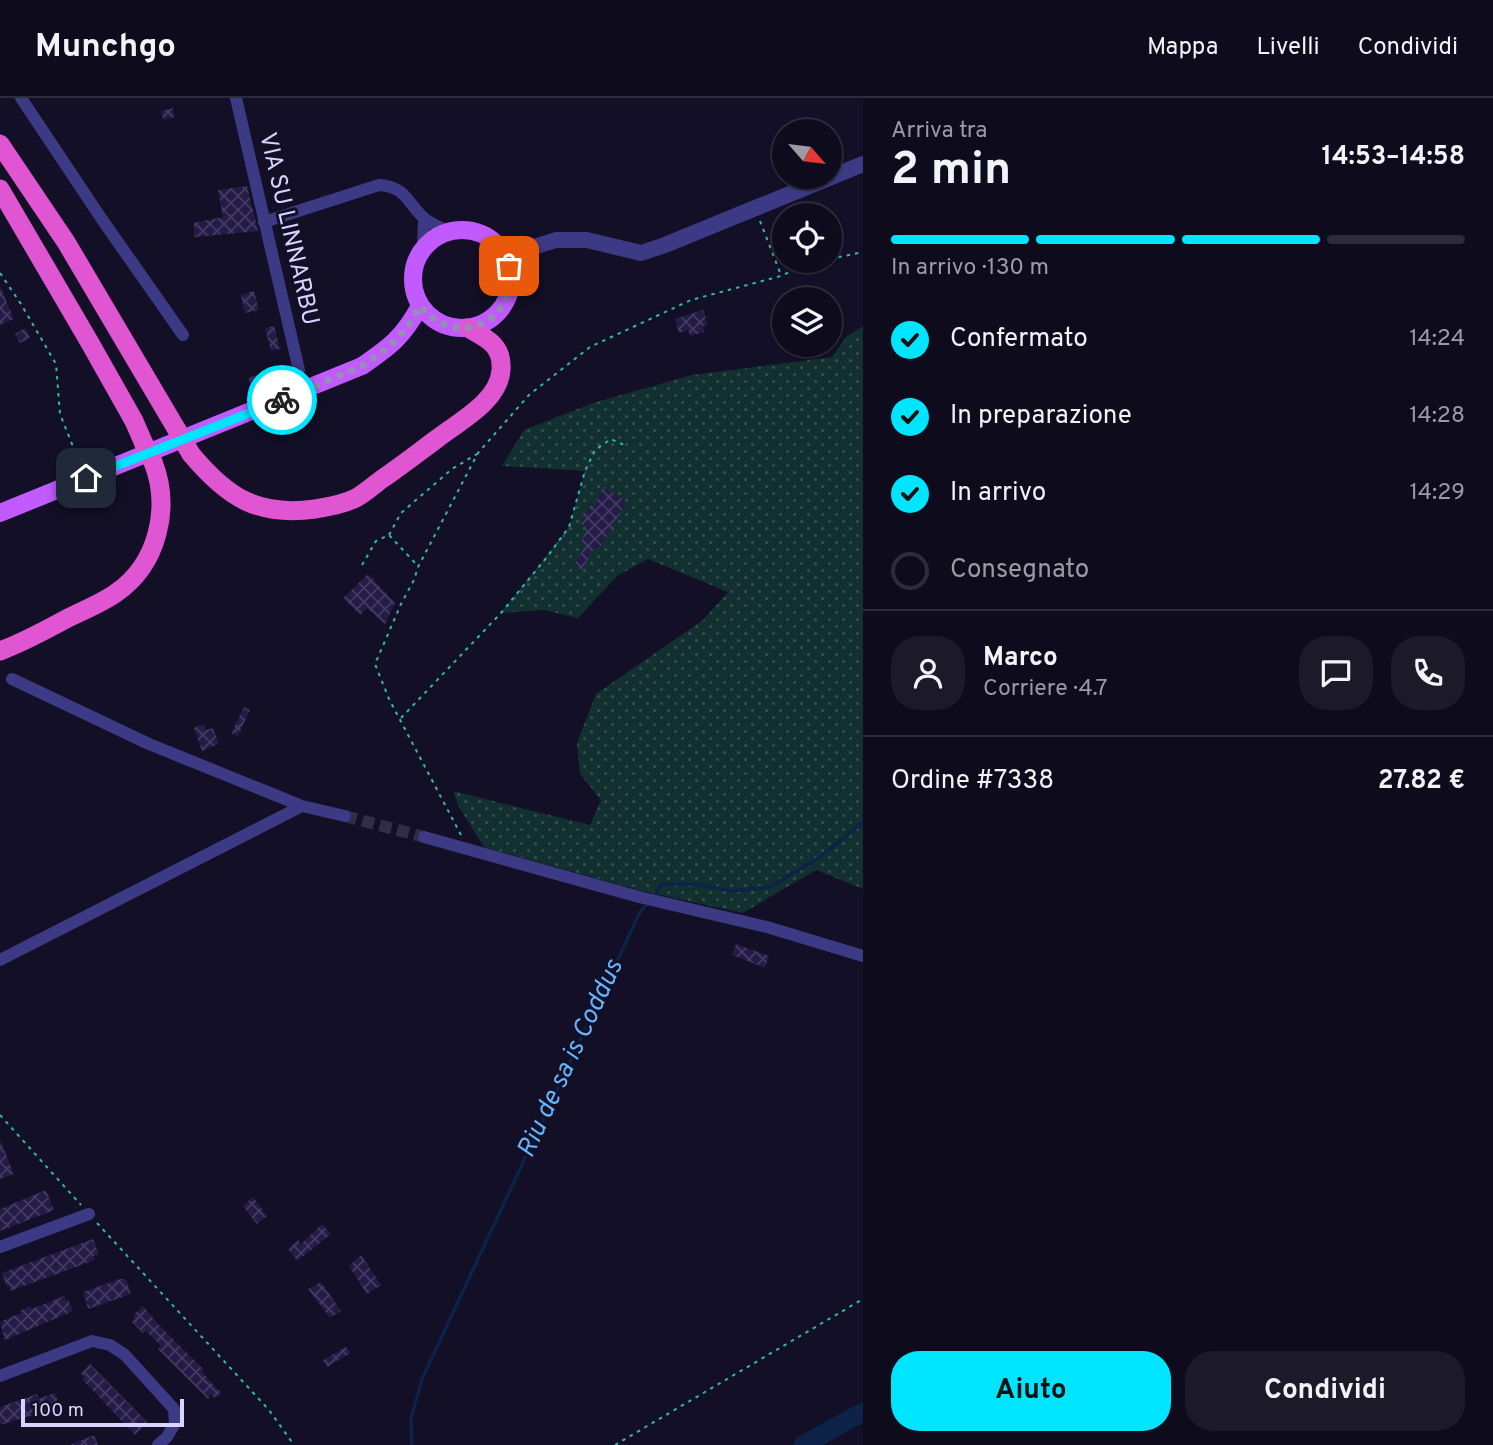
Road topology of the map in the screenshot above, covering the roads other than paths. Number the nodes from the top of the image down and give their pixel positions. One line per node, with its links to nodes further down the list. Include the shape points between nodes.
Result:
1 (21, 98): 17 (street)
2 (236, 98): 7 (street, VIA SU LINNARBU)
3 (0, 144): 15 (highway, bridge, via 66,242 194,457 224,487 261,508 300,511 355,498 490,396 501,373 499,353 494,342)
4 (863, 164): 10 (street, via 641,253 587,240 556,240)
5 (0, 189): 20 (highway, via 134,421 159,480 161,497 154,546 134,576 117,592)
6 (424, 218): 7 (street, via 394,186 380,185); 8 (street); 11 (street)
7 (264, 222): 18 (street, VIA SU LINNARBU)
8 (449, 232): 9 (main road, via 466,230); 11 (main road)
9 (496, 243): 10 (street, via 516,249); 12 (main road)
10 (534, 247): 12 (street)
11 (423, 249): 13 (main road, via 412,277)
12 (511, 279): 15 (main road, via 496,315)
13 (420, 306): 14 (main road); 16 (main road)
14 (437, 322): 15 (main road); 16 (main road)
15 (468, 328)
16 (407, 330): 19 (main road, via 362,366)
17 (183, 335)
18 (299, 370)
19 (0, 513)
20 (0, 651)
21 (12, 679): 22 (street, via 149,744)
22 (302, 806): 23 (street); 26 (street)
23 (345, 816)
24 (424, 837): 25 (street)
25 (863, 956)
26 (0, 960)
27 (89, 1214): 28 (street)
28 (0, 1247)
29 (0, 1376): 30 (street, via 92,1341 110,1345 174,1409 176,1423)
30 (158, 1445)

